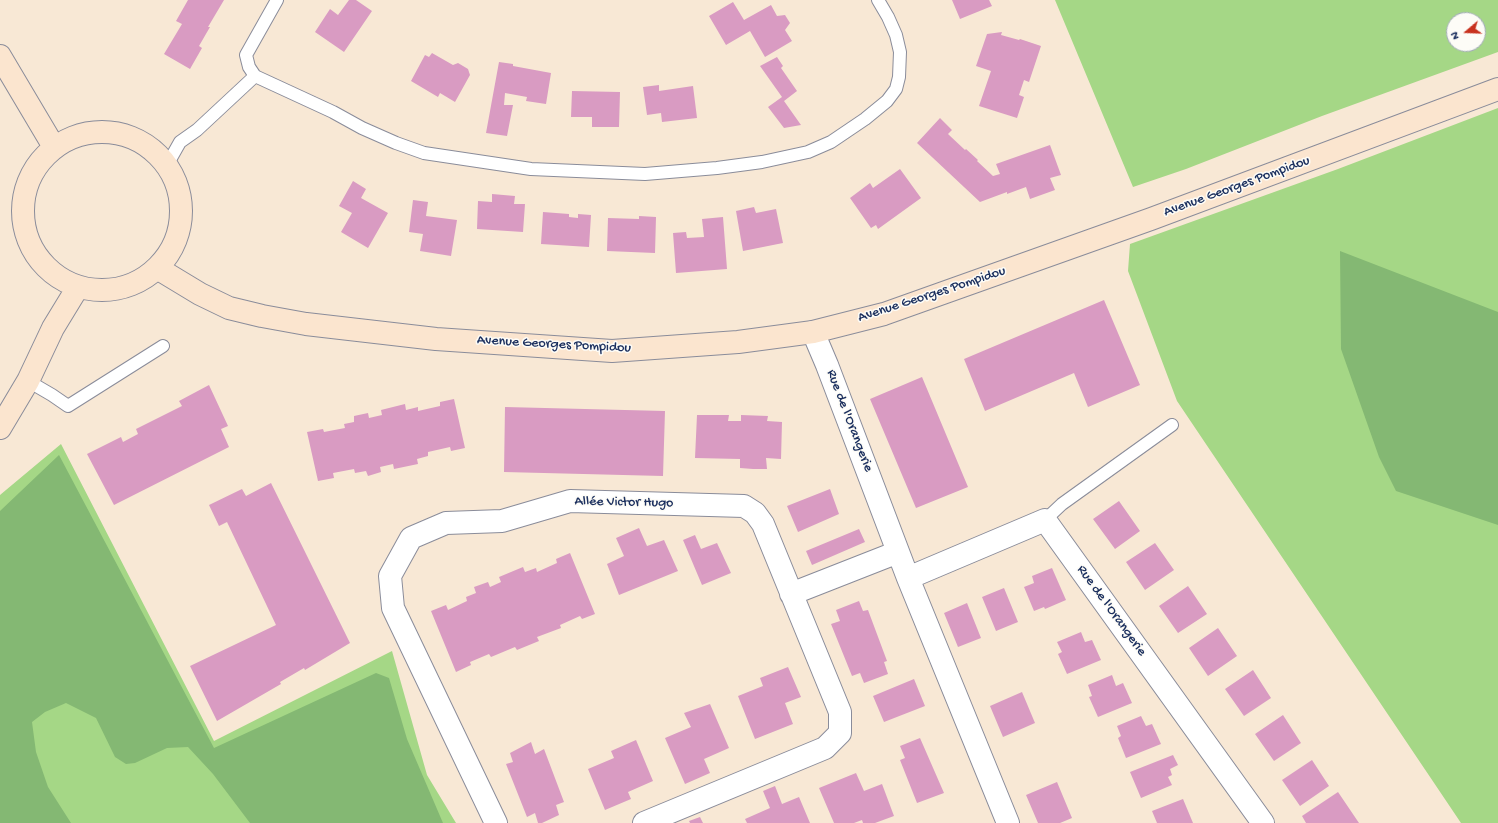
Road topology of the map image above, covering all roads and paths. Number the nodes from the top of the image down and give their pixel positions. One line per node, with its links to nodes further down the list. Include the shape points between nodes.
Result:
1 (278, 0): 4 (lane, via 246,55)
2 (878, 0): 4 (lane, via 896,35 900,52 898,83 887,101 831,142 808,152 717,168 645,174 531,169 424,153 396,143)
3 (0, 56): 6 (main road)
4 (255, 76): 7 (lane, via 197,130 180,142)
5 (1498, 89): 10 (main road, Avenue Georges Pompidou, via 1158,216 892,311)
6 (54, 147): 7 (main road, via 77,135 108,132 126,136 149,147); 9 (main road, via 37,165 26,187 22,212 26,236 38,258 56,276)
7 (167, 165): 8 (main road, via 177,185 181,207 179,230 171,250)
8 (157, 268): 9 (main road, via 140,281 120,288 99,291); 10 (main road, Avenue Georges Pompidou, via 229,308 306,324 436,339 612,351 738,342)
9 (78, 287): 12 (main road)
10 (813, 332): 16 (street, Rue de l'Orangerie, via 828,365)
11 (163, 346): 12 (lane, via 68,406)
12 (28, 381): 14 (main road)
13 (1172, 425): 15 (lane, via 1062,504)
14 (0, 428)
15 (1045, 520): 17 (street); 22 (street, Rue de l'Orangerie)
16 (898, 552): 17 (street, Rue de l'Orangerie); 18 (street)
17 (908, 578): 21 (street, Rue de l'Orangerie)
18 (791, 594): 19 (street, Allée Victor Hugo, via 762,524 755,513 744,506 570,501 502,521 446,523 411,538 390,576 393,608); 20 (street, Allée Victor Hugo, via 840,712 840,733 825,748)
19 (496, 823)
20 (644, 823)
21 (1008, 823)
22 (1263, 823)

